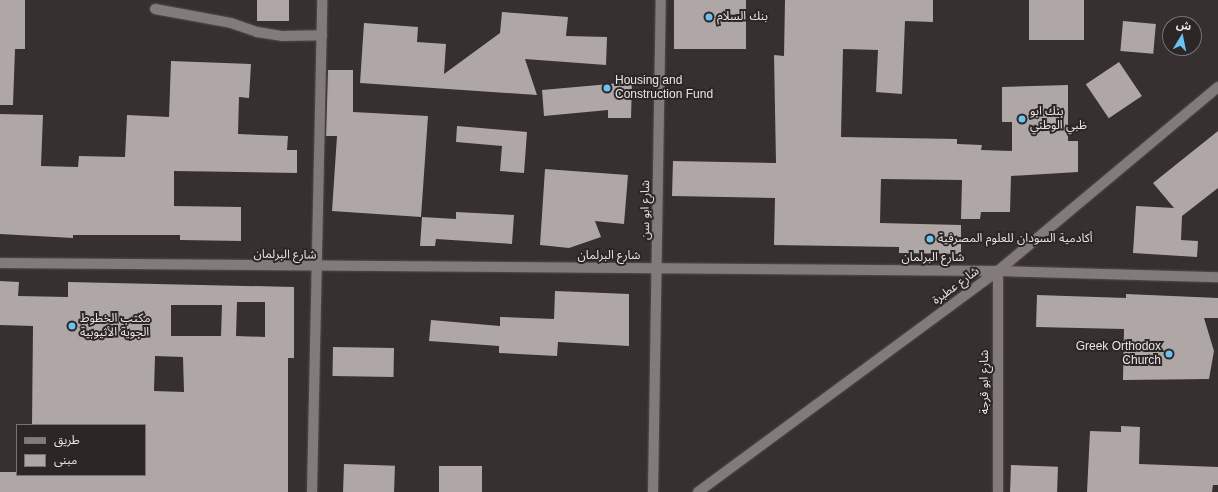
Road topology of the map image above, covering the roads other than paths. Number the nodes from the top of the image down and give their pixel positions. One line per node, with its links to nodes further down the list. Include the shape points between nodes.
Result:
1 (322, 0): 4 (street)
2 (661, 0): 8 (street, شارع ابو سن)
3 (154, 9): 4 (street, via 264,33)
4 (322, 34): 7 (street)
5 (1218, 87): 9 (street, شارع عطبرة)
6 (0, 263): 7 (street, شارع البرلمان)
7 (316, 268): 8 (street, شارع البرلمان); 11 (street)
8 (659, 270): 9 (street, شارع البرلمان); 12 (street, شارع ابو سن)
9 (998, 272): 10 (street, شارع البرلمان); 13 (street, شارع عطبرة); 14 (street, شارع ابو قرجة)
10 (1218, 277)
11 (312, 492)
12 (653, 492)
13 (698, 492)
14 (998, 492)

